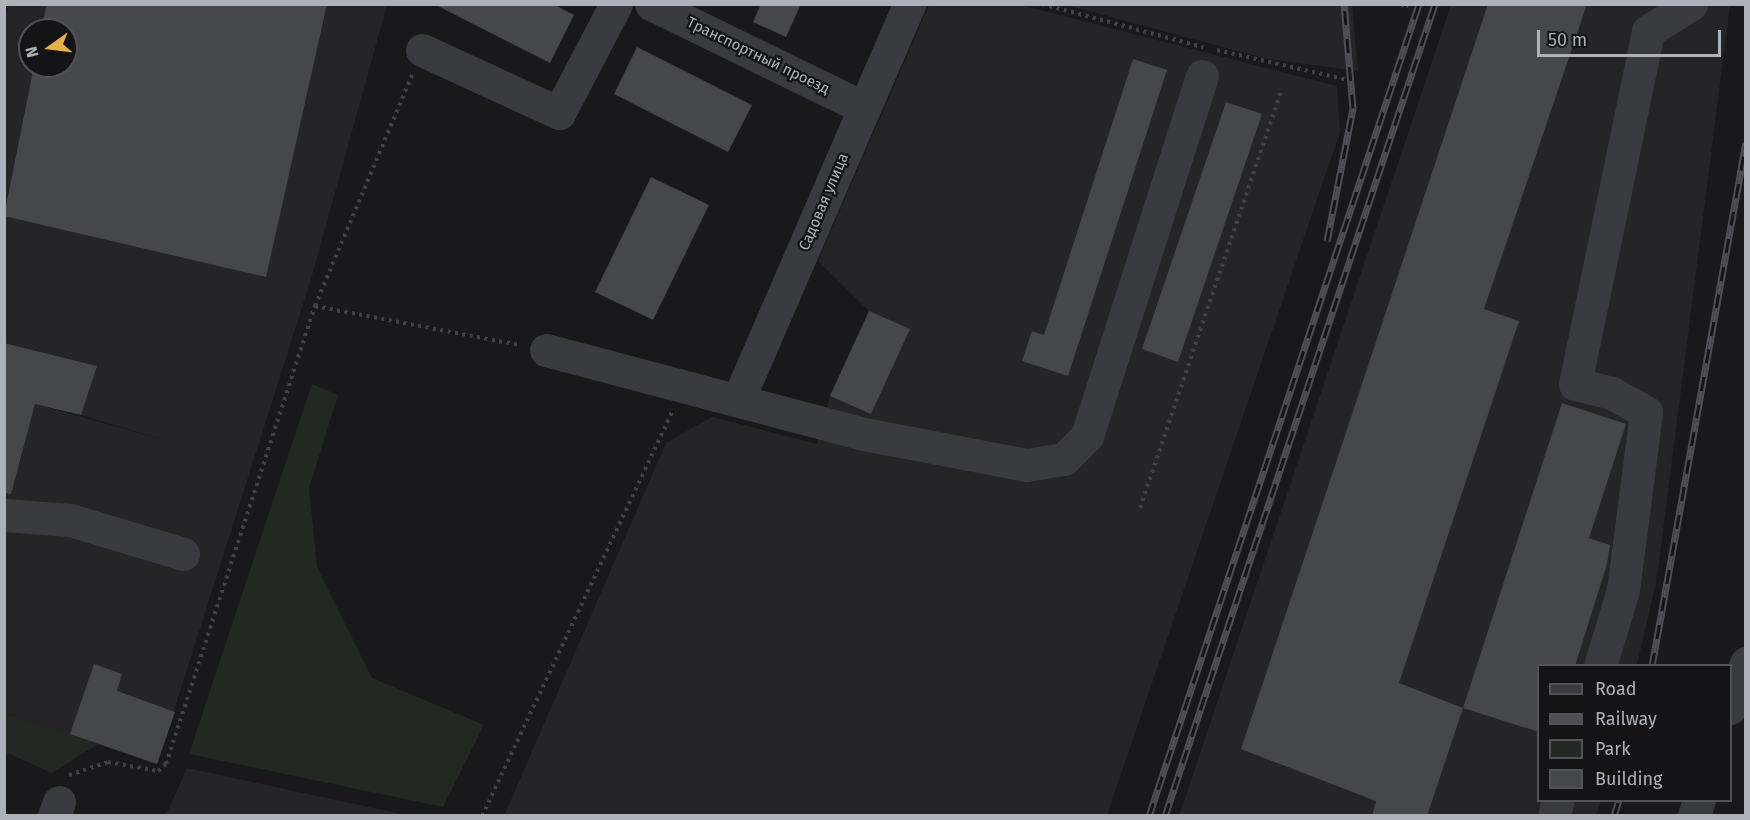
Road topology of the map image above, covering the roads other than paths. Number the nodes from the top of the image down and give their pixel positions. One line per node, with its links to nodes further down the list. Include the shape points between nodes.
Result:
1 (616, 4): 6 (street, via 559,113)
2 (651, 4): 5 (street, Транспортный проезд)
3 (909, 4): 8 (street, Садовая улица)
4 (1691, 4): 14 (street, via 1648,31 1575,384 1612,393 1646,412 1623,590)
5 (695, 14): 8 (street, Транспортный проезд)
6 (422, 50)
7 (1202, 76): 10 (street, via 1087,435 1075,453 1051,464 1026,465 864,434)
8 (864, 108): 10 (street, Садовая улица)
9 (546, 350): 10 (street)
10 (738, 400)
11 (4, 514): 12 (street, via 70,520)
12 (183, 554)
13 (1746, 663): 15 (street)
14 (1601, 664)
15 (1732, 705)

